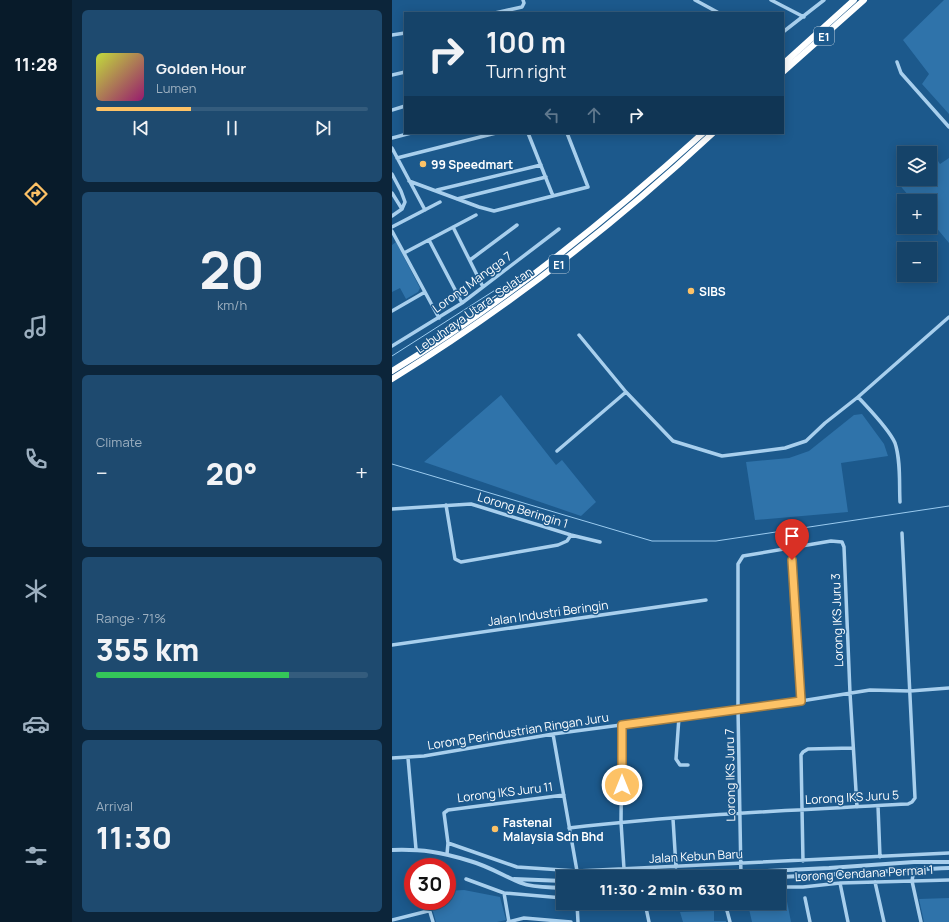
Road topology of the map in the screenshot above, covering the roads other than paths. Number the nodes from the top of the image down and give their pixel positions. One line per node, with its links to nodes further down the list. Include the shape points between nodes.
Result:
1 (523, 0): 7 (street, via 522,7)
2 (695, 0): 8 (street)
3 (771, 0): 9 (street)
4 (824, 0): 9 (street)
5 (854, 0): 14 (highway, E1)
6 (864, 0): 15 (highway, E1)
7 (500, 12)
8 (717, 12)
9 (804, 17): 10 (street)
10 (784, 31)
11 (404, 32): 12 (street)
12 (392, 35)
13 (897, 62): 20 (street, via 901,73)
14 (784, 63)
15 (784, 71)
16 (404, 72): 17 (street)
17 (392, 75)
18 (404, 106): 19 (street)
19 (392, 110)
20 (949, 128)
21 (407, 134): 27 (street)
22 (492, 134): 29 (street)
23 (528, 134): 30 (street)
24 (567, 134): 38 (street, via 588,187)
25 (702, 134): 61 (highway, Lebuhraya Utara–Selatan / E1, via 543,268 479,315)
26 (712, 134): 62 (highway, Lebuhraya Utara–Selatan / E1, via 633,204 548,272 491,314)
27 (392, 138)
28 (392, 148): 29 (street)
29 (397, 158): 33 (street)
30 (541, 165): 32 (street); 36 (street)
31 (392, 174): 41 (street, via 404,198)
32 (546, 177): 38 (street); 39 (street)
33 (409, 181): 34 (street); 35 (street)
34 (422, 186): 35 (street); 36 (street)
35 (415, 191): 42 (street)
36 (436, 191): 39 (street)
37 (392, 193): 41 (street)
38 (553, 196): 39 (street, via 498,211)
39 (457, 199)
40 (440, 202): 42 (street)
41 (402, 209): 44 (street)
42 (425, 210): 46 (street)
43 (476, 215): 47 (street)
44 (392, 216)
45 (517, 225): 52 (street)
46 (392, 227)
47 (452, 227): 50 (street); 52 (street)
48 (559, 229): 53 (street, Lorong Mangga 7)
49 (392, 231): 51 (street)
50 (429, 240): 51 (street); 55 (street)
51 (404, 253): 54 (street)
52 (470, 260): 53 (street)
53 (483, 287): 55 (street, Lorong Mangga 7)
54 (425, 292): 56 (street); 58 (street)
55 (462, 303): 58 (street, Lorong Mangga 7)
56 (392, 311)
57 (949, 317): 64 (street)
58 (439, 318): 60 (street, Lorong Mangga 7)
59 (579, 335): 63 (street)
60 (392, 346)
61 (392, 371)
62 (392, 379)
63 (626, 392): 64 (street, via 673,441 722,456 785,448 806,441); 65 (street)
64 (858, 397): 66 (street, via 888,431 894,442 898,456)
65 (557, 451)
66 (900, 502)
67 (446, 505): 68 (street, Lorong Beringin 1); 70 (street, Lorong Beringin 1, via 471,504); 70 (street, via 455,559 461,562 558,545 567,541)
68 (392, 509)
69 (902, 533): 76 (street, Lorong IKS Juru 5)
70 (571, 535): 71 (street, Lorong Beringin 1)
71 (600, 542)
72 (791, 548): 77 (street, Lorong IKS Juru 3, via 831,541 842,542); 78 (street); 79 (street, Lorong IKS Juru 7, via 745,555 738,564)
73 (706, 600): 74 (street, Jalan Industri Beringin)
74 (392, 645)
75 (949, 688): 76 (street, Lorong Perindustrian Ringan Juru)
76 (910, 691): 77 (street, Lorong Perindustrian Ringan Juru, via 870,690); 88 (street, Lorong IKS Juru 5, via 915,798 908,804)
77 (850, 693): 78 (street, Lorong Perindustrian Ringan Juru); 83 (street, Lorong IKS Juru 3)
78 (801, 701): 79 (street, Lorong Perindustrian Ringan Juru)
79 (738, 709): 80 (street, Lorong Perindustrian Ringan Juru); 91 (street, Lorong IKS Juru 7)
80 (678, 717): 81 (street, Lorong Perindustrian Ringan Juru); 86 (street, via 676,759 680,765)
81 (622, 725): 82 (street, Lorong Perindustrian Ringan Juru); 93 (street)
82 (553, 734): 85 (street, Lorong Perindustrian Ringan Juru); 87 (street)
83 (853, 748): 89 (street, Lorong IKS Juru 3); 90 (street, via 808,749 801,754)
84 (392, 758): 85 (street, Lorong Perindustrian Ringan Juru)
85 (408, 758): 96 (street)
86 (688, 765)
87 (564, 795): 94 (street); 95 (street, Lorong IKS Juru 11, via 448,810 444,813)
88 (878, 806): 89 (street, Lorong IKS Juru 5); 100 (street)
89 (857, 807): 90 (street, Lorong IKS Juru 5)
90 (801, 810): 91 (street, Lorong IKS Juru 5); 101 (street)
91 (741, 813): 92 (street, Lorong IKS Juru 5); 103 (street, Lorong IKS Juru 7)
92 (673, 818): 93 (street, Lorong IKS Juru 5); 104 (street)
93 (621, 822): 94 (street, Lorong IKS Juru 5); 106 (street)
94 (569, 828): 109 (street)
95 (448, 843): 99 (street, Lorong IKS Juru 11); 108 (street, Jalan Kebun Baru, via 517,867)
96 (416, 849): 97 (street); 99 (street)
97 (392, 850)
98 (949, 853): 100 (street, Jalan Kebun Baru)
99 (447, 854): 115 (street, via 485,866)
100 (880, 857): 101 (street, Jalan Kebun Baru)
101 (803, 861): 103 (street, Jalan Kebun Baru)
102 (949, 862): 112 (street, Jalan Kebun Baru, via 914,862)
103 (741, 863): 104 (street, Jalan Kebun Baru); 111 (street, Lorong IKS Juru 7)
104 (676, 866): 106 (street, Jalan Kebun Baru)
105 (949, 868): 107 (street)
106 (624, 869): 110 (street, Jalan Kebun Baru)
107 (914, 869): 113 (street); 117 (street)
108 (562, 870)
109 (577, 870)
110 (600, 870)
111 (741, 870)
112 (786, 872)
113 (786, 877)
114 (466, 879): 123 (street)
115 (514, 879): 116 (street); 122 (street, via 534,886)
116 (556, 880)
117 (912, 880): 118 (street, Lorong Cendana Permai 1); 119 (street, Lorong Cendana Permai 1); 140 (street)
118 (949, 880)
119 (875, 882): 120 (street, Lorong Cendana Permai 1); 139 (street)
120 (840, 883): 121 (street, Lorong Cendana Permai 1); 138 (street)
121 (786, 887)
122 (556, 888)
123 (504, 893): 124 (street); 132 (street)
124 (556, 897)
125 (805, 898): 137 (street)
126 (577, 910): 134 (street)
127 (646, 910): 135 (street)
128 (727, 910): 136 (street)
129 (392, 920): 131 (street, via 428,911)
130 (544, 921): 132 (street, via 524,918); 133 (street)
131 (433, 922)
132 (509, 922)
133 (571, 922)
134 (578, 922)
135 (649, 922)
136 (730, 922)
137 (810, 922)
138 (848, 922)
139 (884, 922)
140 (921, 922)

